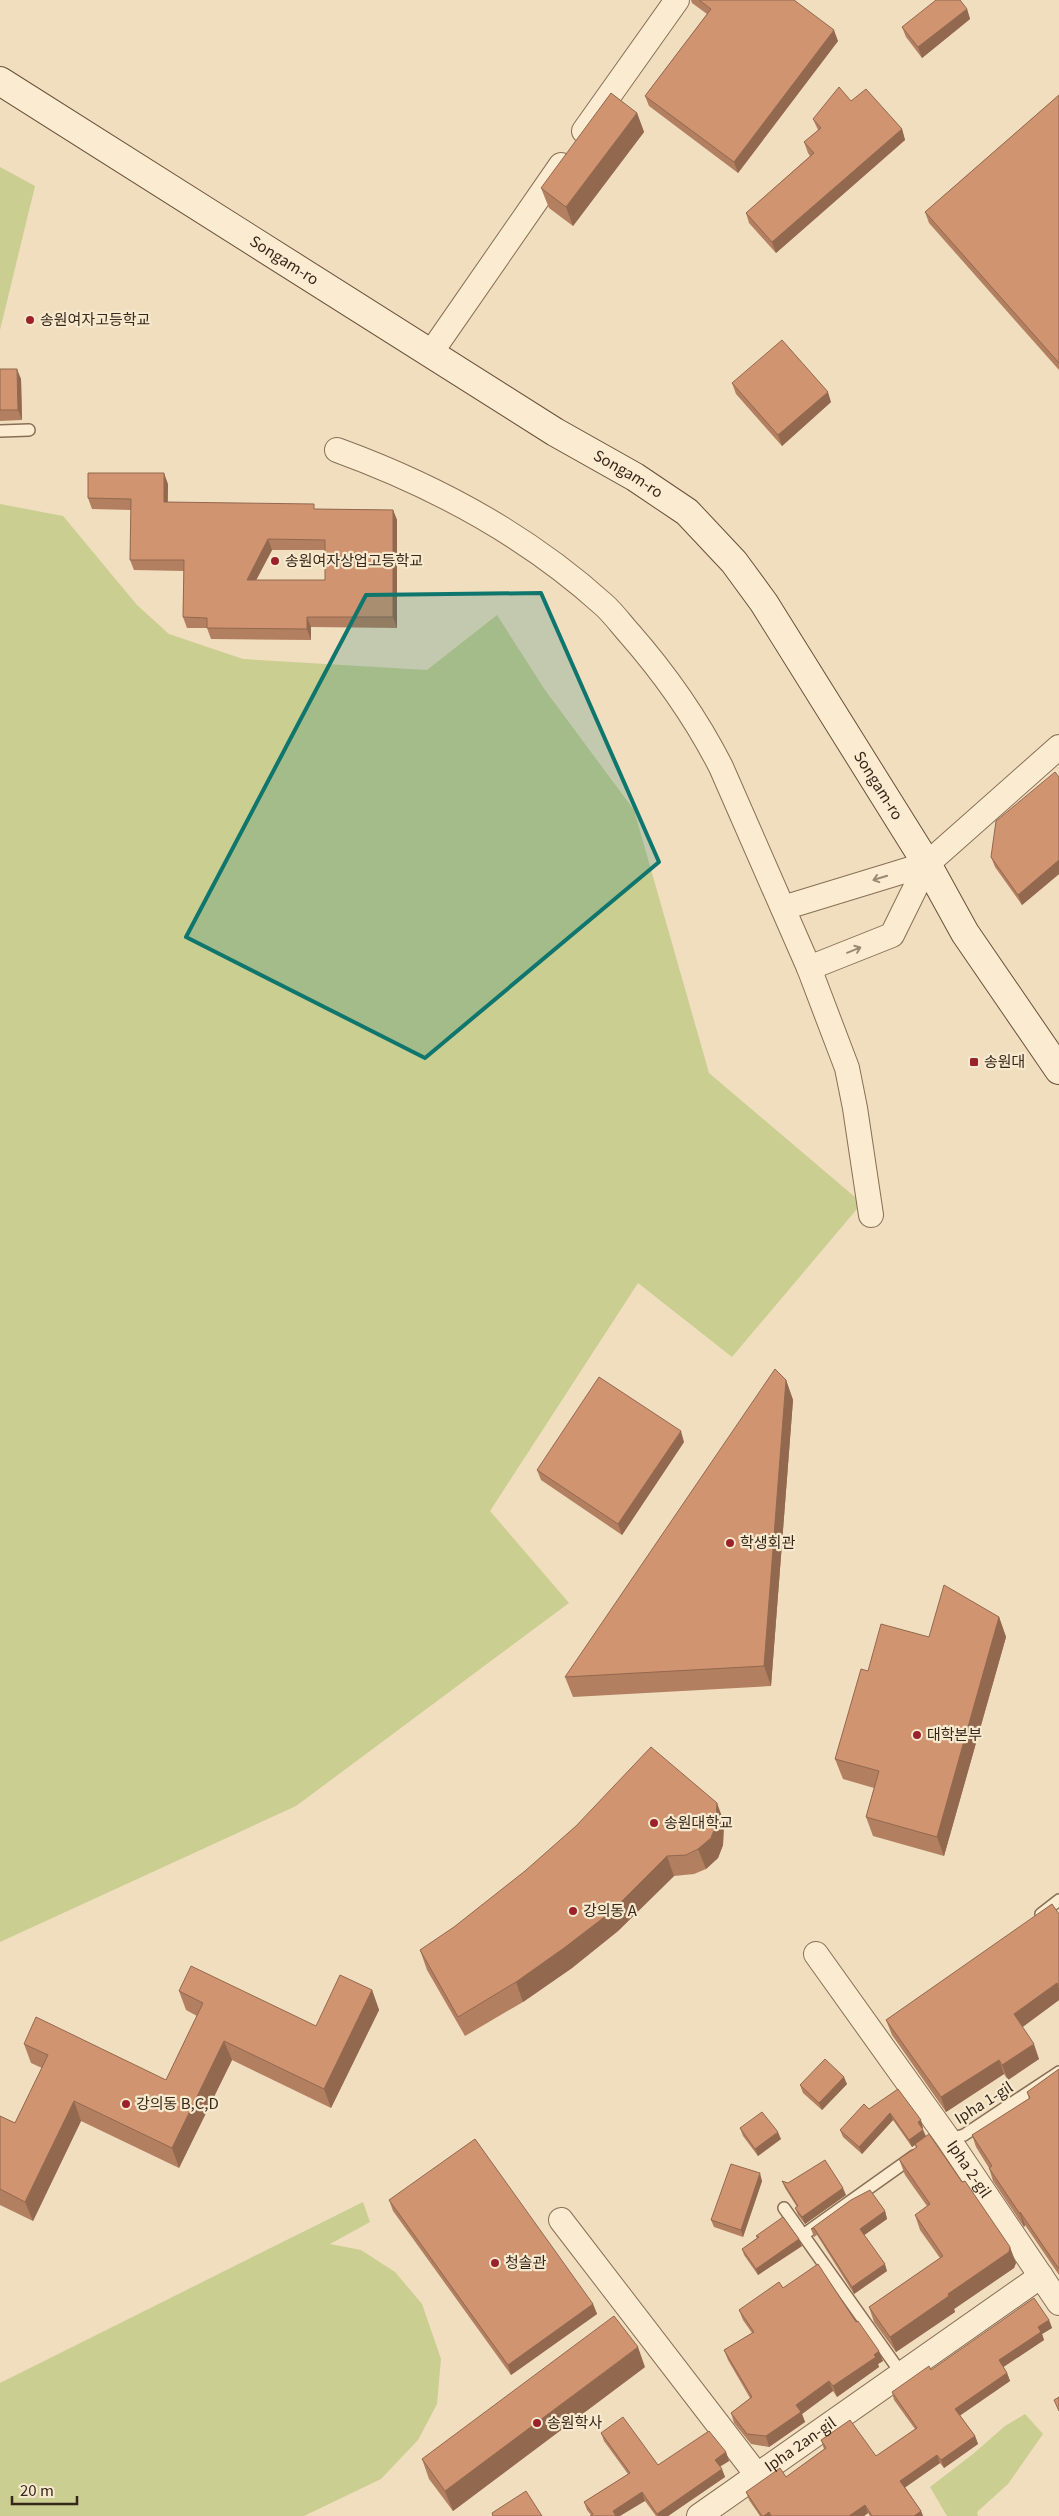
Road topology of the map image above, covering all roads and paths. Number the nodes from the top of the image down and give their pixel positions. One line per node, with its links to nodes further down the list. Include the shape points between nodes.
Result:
1 (677, 0): 3 (street)
2 (0, 81): 3 (main road, Songam-ro)
3 (430, 354): 8 (main road, Songam-ro, via 555,432 636,477 687,512 734,562 764,603)
4 (29, 430): 5 (lane)
5 (0, 431)
6 (338, 450): 9 (street, via 407,476 518,539 604,606 659,667 706,737)
7 (1059, 747): 8 (street)
8 (927, 864): 9 (street, one-way to 9); 10 (street, one-way to 8, via 892,934); 11 (main road, Songam-ro, via 965,933)
9 (784, 908): 10 (street)
10 (809, 968): 12 (street, via 847,1068)
11 (1059, 1070)
12 (871, 1215)
13 (1059, 1900): 14 (lane)
14 (1035, 1918)
15 (816, 1954): 17 (street, Ipha 2-gil, via 880,2034)
16 (1059, 2072): 17 (lane, Ipha 1-gil, via 964,2135)
17 (944, 2140): 22 (street, Ipha 2-gil)
18 (923, 2149): 21 (lane)
19 (784, 2208): 21 (lane)
20 (561, 2220): 25 (street)
21 (803, 2235): 24 (lane)
22 (1041, 2276): 23 (street, Ipha 2-gil); 24 (street, Ipha 2an-gil)
23 (1059, 2303)
24 (901, 2373): 25 (street, Ipha 2an-gil)
25 (758, 2475): 26 (street, Ipha 2an-gil)
26 (699, 2516)

